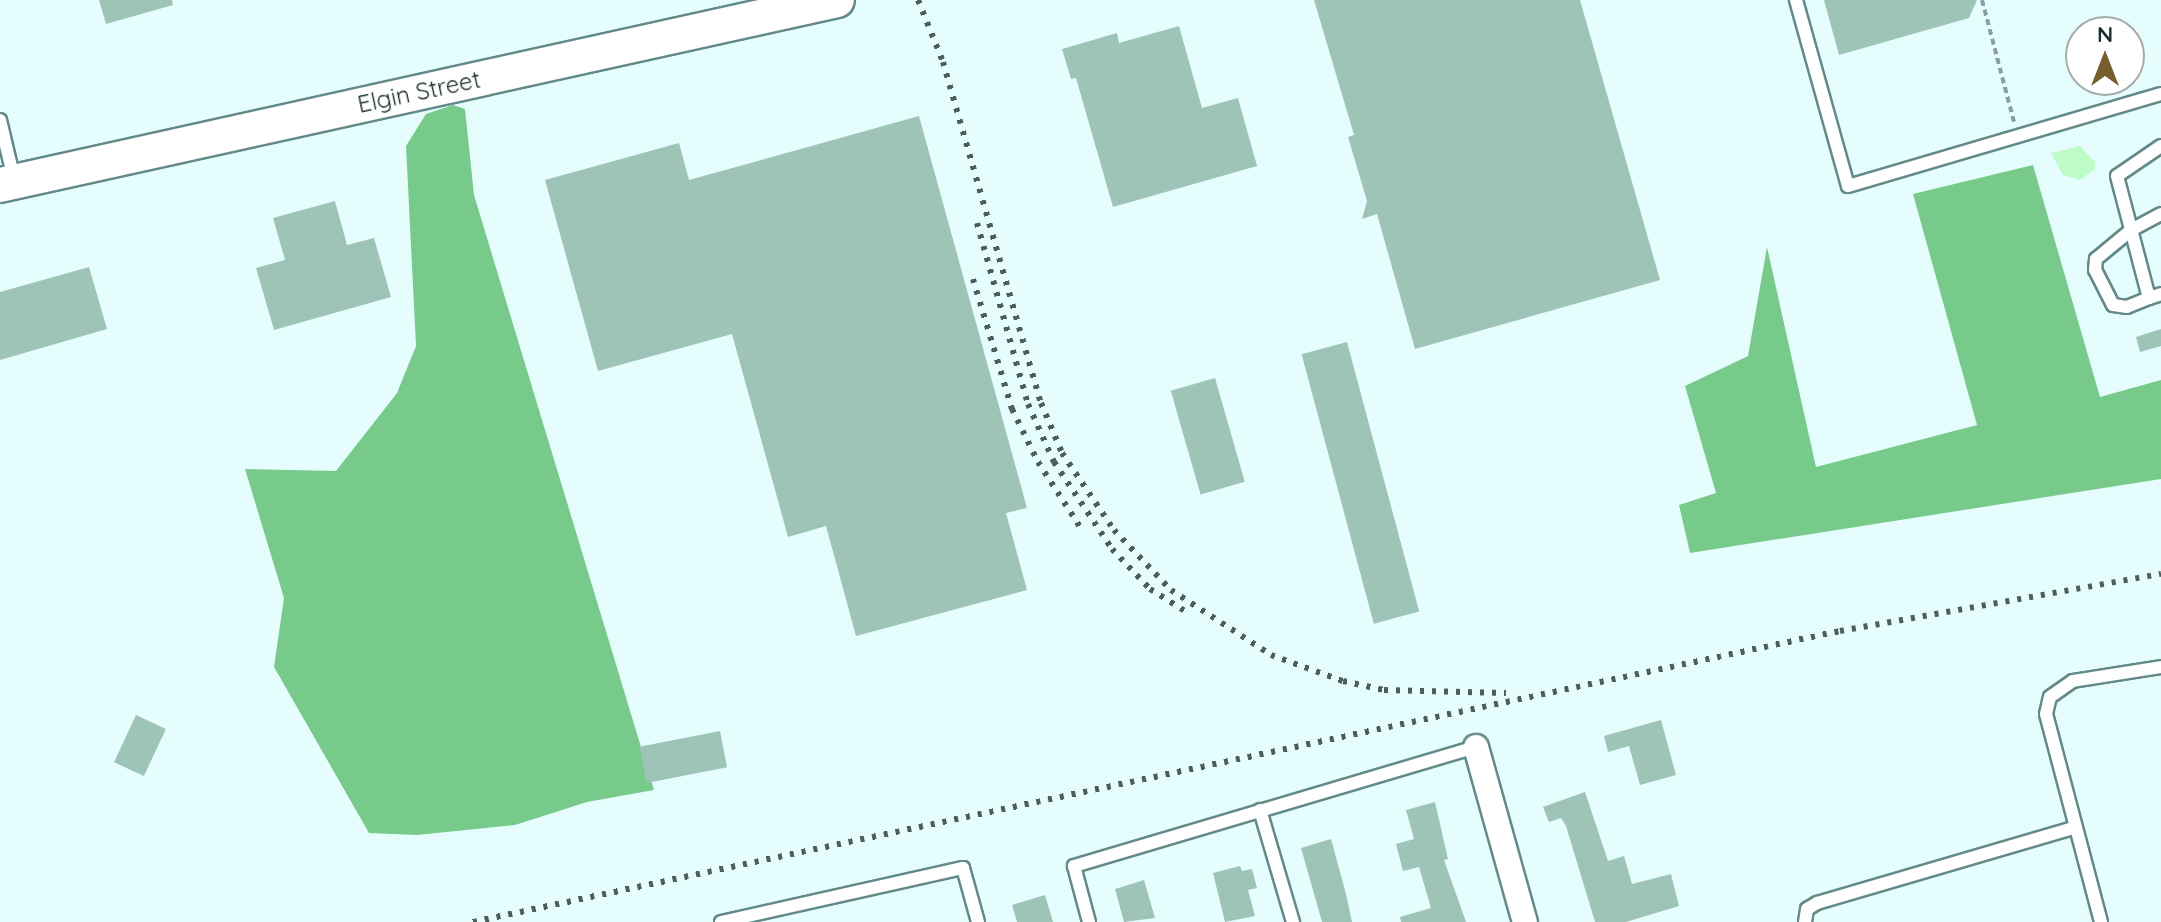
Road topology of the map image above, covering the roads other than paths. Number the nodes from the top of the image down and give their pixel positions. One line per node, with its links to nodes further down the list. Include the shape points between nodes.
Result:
1 (837, 0): 6 (main road, Elgin Street)
2 (1796, 0): 3 (lane, via 1848,186)
3 (2161, 94)
4 (0, 120): 6 (lane)
5 (2161, 146): 8 (lane, via 2118,173)
6 (7, 183)
7 (2161, 214): 8 (lane)
8 (2131, 230): 9 (lane); 9 (lane, via 2099,254 2095,270 2113,305 2127,307)
9 (2155, 296)
10 (2161, 667): 13 (lane, via 2073,681 2050,697 2046,714)
11 (1476, 747): 12 (lane); 19 (street)
12 (1260, 810): 17 (lane, via 1074,866); 18 (lane)
13 (2073, 828): 20 (lane, via 1817,903 1807,909); 21 (lane)
14 (774, 916): 15 (lane); 16 (lane, via 963,868)
15 (721, 922)
16 (978, 922)
17 (1089, 922)
18 (1293, 922)
19 (1525, 922)
20 (1805, 922)
21 (2101, 922)

